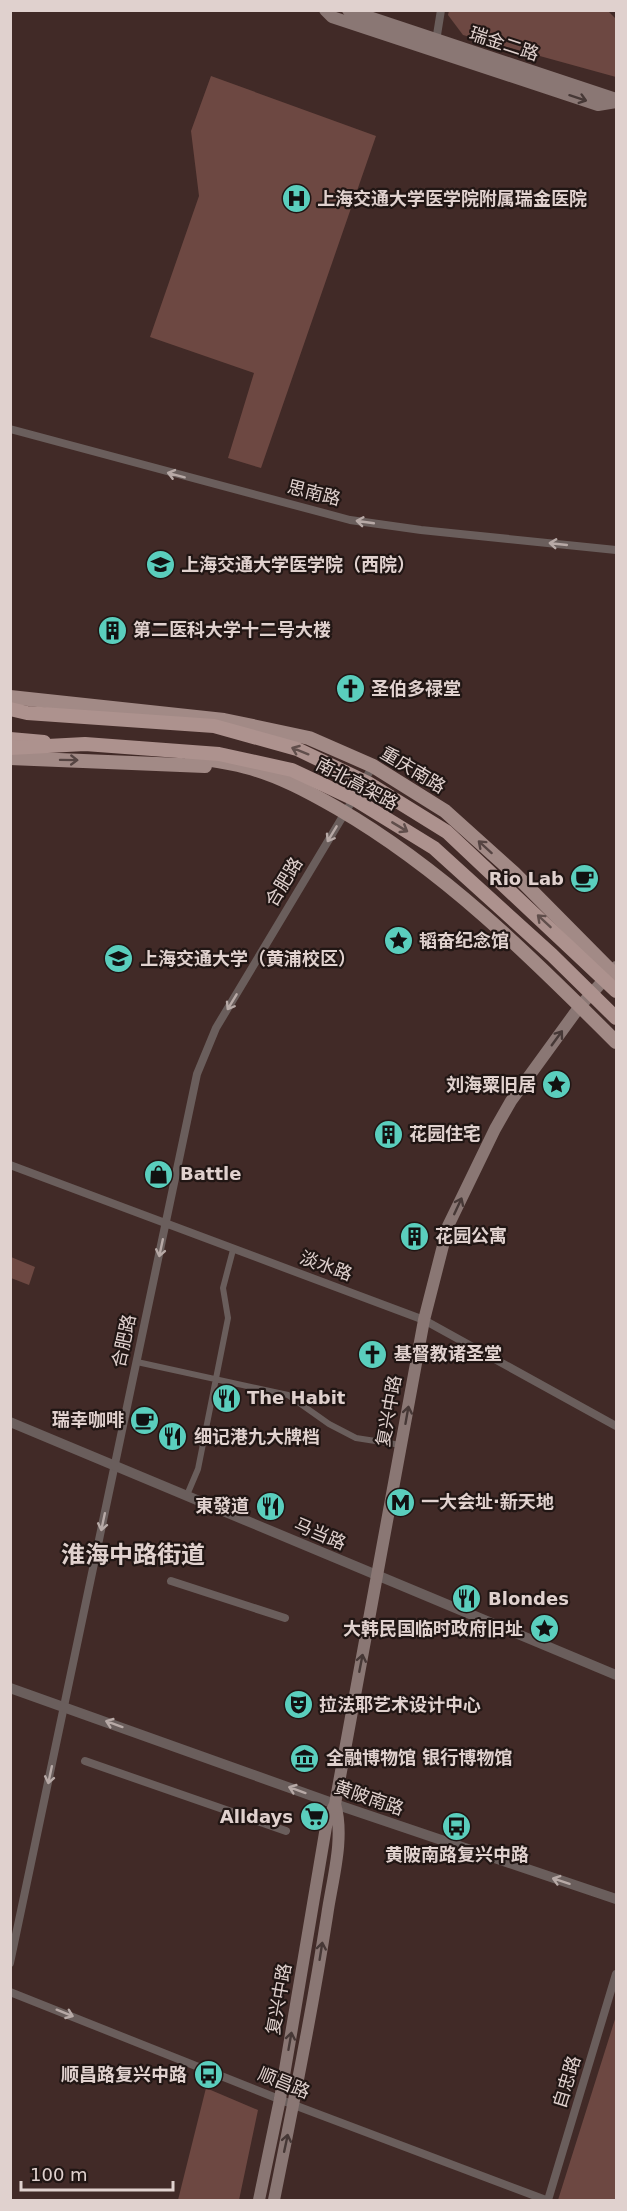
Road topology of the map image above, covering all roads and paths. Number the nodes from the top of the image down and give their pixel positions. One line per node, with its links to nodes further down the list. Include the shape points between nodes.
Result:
1 (325, 10): 5 (main road, one-way to 5, via 332,17 598,105)
2 (348, 10): 4 (main road, 瑞金二路)
3 (441, 10): 4 (street)
4 (436, 41): 5 (main road, 瑞金二路)
5 (616, 100)
6 (10, 429): 7 (street, 思南路, one-way to 6, via 350,520)
7 (616, 550)
8 (10, 697): 10 (main road, 重庆南路)
9 (10, 710): 10 (main road, 重庆南路); 19 (highway, 南北高架路, one-way to 9, bridge, via 447,832 368,783 297,749 214,726)
10 (130, 712): 15 (main road, 重庆南路, via 224,720 298,736)
11 (10, 741): 12 (highway, 南北高架路, bridge); 16 (main road, via 181,755 246,767)
12 (85, 744): 13 (highway, bridge); 21 (highway, 南北高架路, one-way to 21, bridge, via 219,754 292,770 356,801 434,848)
13 (10, 748)
14 (10, 759): 16 (main road, one-way to 16, via 211,766)
15 (373, 766): 17 (street, 合肥路); 18 (main road, 重庆南路, one-way to 15, via 445,811)
16 (284, 781): 17 (main road)
17 (345, 813): 20 (main road, via 439,876); 24 (street, 合肥路, one-way to 24, via 208,1042 197,1074)
18 (615, 972): 20 (main road, 复兴中路)
19 (616, 991)
20 (580, 1006): 22 (main road); 26 (main road, 复兴中路, one-way to 20, via 448,1226 495,1128)
21 (616, 1018)
22 (616, 1042)
23 (10, 1166): 24 (street, 淡水路)
24 (165, 1225): 25 (street, 淡水路); 27 (street, 合肥路, one-way to 27)
25 (233, 1250): 26 (street, 淡水路); 28 (street, via 223,1288 228,1318)
26 (424, 1320): 30 (street, 淡水路); 31 (main road, 复兴中路, one-way to 26)
27 (137, 1362): 28 (street); 32 (street, 合肥路)
28 (216, 1381): 31 (street, via 288,1395 356,1438); 33 (street, via 198,1469)
29 (10, 1422): 32 (street, 马当路)
30 (616, 1426)
31 (402, 1445): 34 (main road, 复兴中路)
32 (115, 1465): 33 (street, 马当路); 39 (street, 合肥路, one-way to 39)
33 (187, 1495): 34 (street, 马当路)
34 (377, 1576): 37 (street, 马当路); 41 (main road, 复兴中路, one-way to 34)
35 (171, 1581): 36 (street)
36 (285, 1618)
37 (616, 1675)
38 (10, 1688): 39 (street, 黄陂南路)
39 (64, 1707): 41 (street, 黄陂南路, one-way to 39); 44 (street, 合肥路, one-way to 44)
40 (85, 1761): 42 (street)
41 (335, 1803): 43 (street, 黄陂南路, one-way to 41); 47 (main road, 复兴中路, one-way to 41, via 327,1821); 48 (main road, 复兴中路, one-way to 41, via 336,1854 340,1822)
42 (286, 1831)
43 (616, 1899)
44 (10, 1962)
45 (616, 1974): 51 (street, 自忠路)
46 (10, 1992): 47 (street, 顺昌路, one-way to 47)
47 (280, 2099): 48 (street, 顺昌路); 49 (main road, 复兴中路)
48 (294, 2105): 50 (main road, 复兴中路, one-way to 48); 51 (street, 顺昌路)
49 (259, 2200)
50 (274, 2200)
51 (547, 2200)

